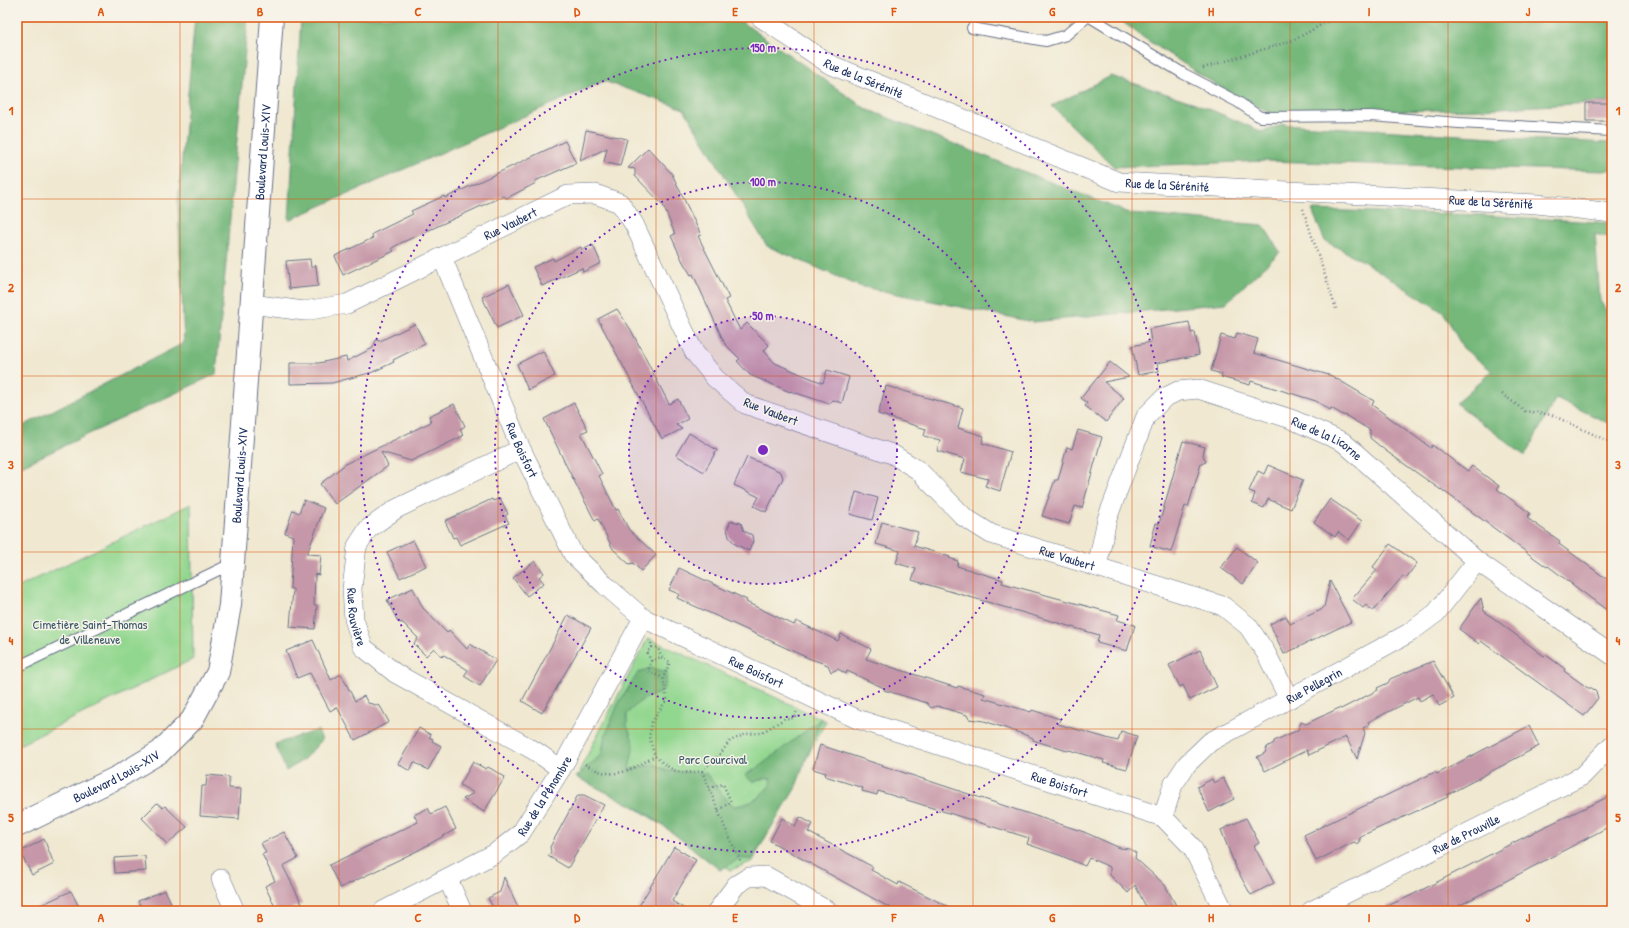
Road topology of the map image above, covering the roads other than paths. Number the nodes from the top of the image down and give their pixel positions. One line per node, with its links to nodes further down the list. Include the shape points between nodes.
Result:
1 (272, 17): 9 (main road, Boulevard Louis-XIV)
2 (760, 17): 7 (street, Rue de la Sérénité, via 829,64 1119,182 1537,204)
3 (1087, 17): 5 (lane, via 1066,35 1046,41)
4 (1090, 17): 6 (lane, via 1260,117 1371,116)
5 (972, 28)
6 (1612, 131)
7 (1612, 213)
8 (442, 257): 9 (street, Rue Vaubert, via 347,304 304,311); 10 (street, Rue Boisfort); 13 (street, Rue Vaubert, via 568,195 594,194 620,203 634,224 694,352 715,378 745,404 892,454 918,470 964,517 991,534)
9 (251, 304): 12 (main road, Boulevard Louis-XIV)
10 (521, 449): 14 (street, Rue Boisfort, via 573,554); 19 (street, Rue Rouvière, via 396,509 368,529 357,546 352,589 354,619 363,646 395,672 535,751)
11 (1477, 561): 13 (street, Rue de la Licorne, via 1343,442 1291,419 1198,389 1178,391 1164,398 1146,416 1107,518); 15 (street, Rue de la Licorne); 17 (street, Rue Pellegrin, via 1436,613 1409,632)
12 (233, 562): 16 (lane); 21 (main road, Boulevard Louis-XIV, via 230,605 218,672 192,720 154,755 118,777)
13 (1097, 567): 17 (street, Rue Vaubert, via 1223,606 1248,626 1266,653)
14 (643, 618): 19 (street, Rue de la Pénombre); 20 (street, Rue Boisfort, via 857,719)
15 (1612, 655)
16 (17, 667)
17 (1289, 699): 20 (street, Rue Pellegrin, via 1210,742 1187,764 1173,784)
18 (1612, 745): 30 (street, Rue de Prouville, via 1582,776)
19 (565, 761): 23 (street, Rue de la Pénombre, via 521,833 494,854)
20 (1163, 817): 29 (street, Rue Boisfort, via 1192,847)
21 (17, 826)
22 (221, 879): 24 (street)
23 (448, 879): 25 (street, Rue de la Pénombre); 26 (street)
24 (235, 911)
25 (383, 911)
26 (462, 911)
27 (718, 911): 28 (street, via 736,885 748,876 766,876)
28 (828, 911)
29 (1224, 911)
30 (1312, 911)

